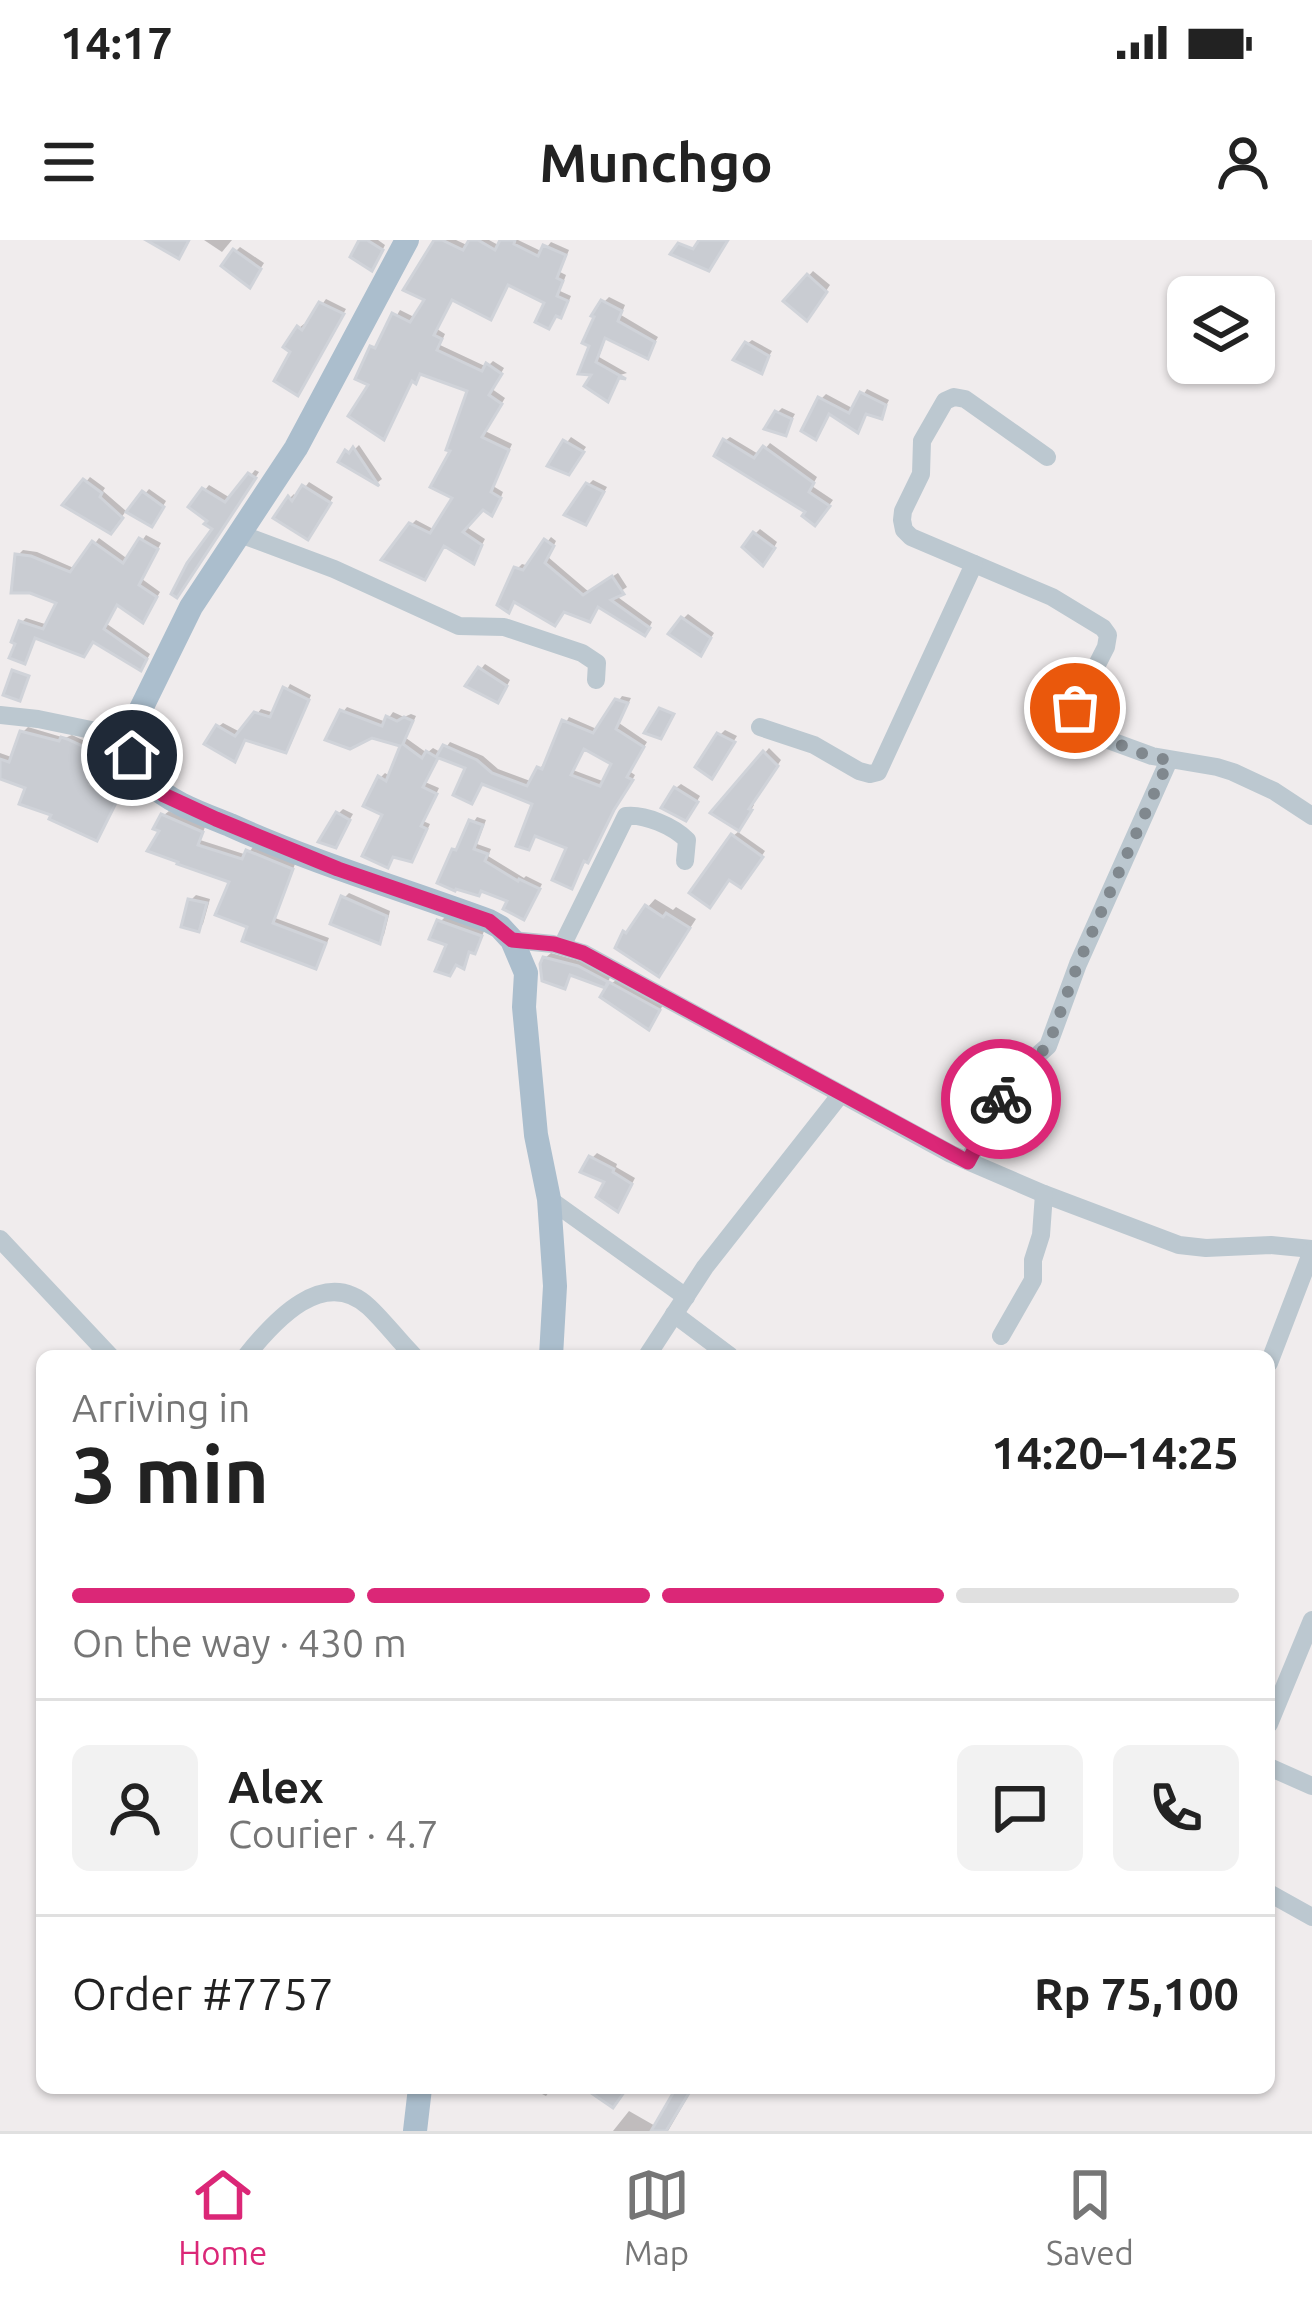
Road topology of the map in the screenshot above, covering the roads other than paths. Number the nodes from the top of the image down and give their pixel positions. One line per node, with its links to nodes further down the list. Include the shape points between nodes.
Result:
1 (407, 240): 3 (main road, via 296,448)
2 (1047, 457): 4 (street, via 965,399 945,401 922,441 921,474 902,520 911,537)
3 (240, 534): 5 (street, via 459,626 504,627 582,653 597,663); 8 (main road, via 191,607)
4 (974, 564): 7 (street, via 878,772); 9 (street, via 1103,628 1106,647 1074,720 1100,739)
5 (596, 680)
6 (0, 715): 8 (street)
7 (760, 727)
8 (130, 738): 12 (main road, via 138,770 164,795 282,848 489,921)
9 (1169, 760): 10 (street, via 1247,778); 15 (street, via 1048,1046 1013,1077)
10 (1312, 816)
11 (685, 861): 13 (street, via 687,840 679,832 626,816)
12 (512, 940): 13 (street); 17 (main road, via 526,974 536,1135)
13 (562, 946): 14 (street)
14 (842, 1094): 15 (street); 20 (street)
15 (968, 1162): 16 (street)
16 (1044, 1194): 19 (street, via 1179,1245); 22 (street, via 1033,1280)
17 (549, 1199): 20 (street); 26 (main road)
18 (0, 1239): 23 (street)
19 (1312, 1250): 29 (street)
20 (686, 1297): 21 (street)
21 (674, 1314): 27 (street); 28 (street)
22 (1001, 1336)
23 (104, 1350)
24 (251, 1350): 25 (street, via 280,1318 332,1291 370,1307)
25 (409, 1350)
26 (551, 1350)
27 (651, 1350)
28 (722, 1350)
29 (1274, 1350)
30 (1312, 1620): 31 (street)
31 (1275, 1709)
32 (1275, 1770): 33 (street)
33 (1312, 1786)
34 (1275, 1896): 35 (street)
35 (1312, 1916)
36 (419, 2094): 37 (main road)
37 (415, 2131)

